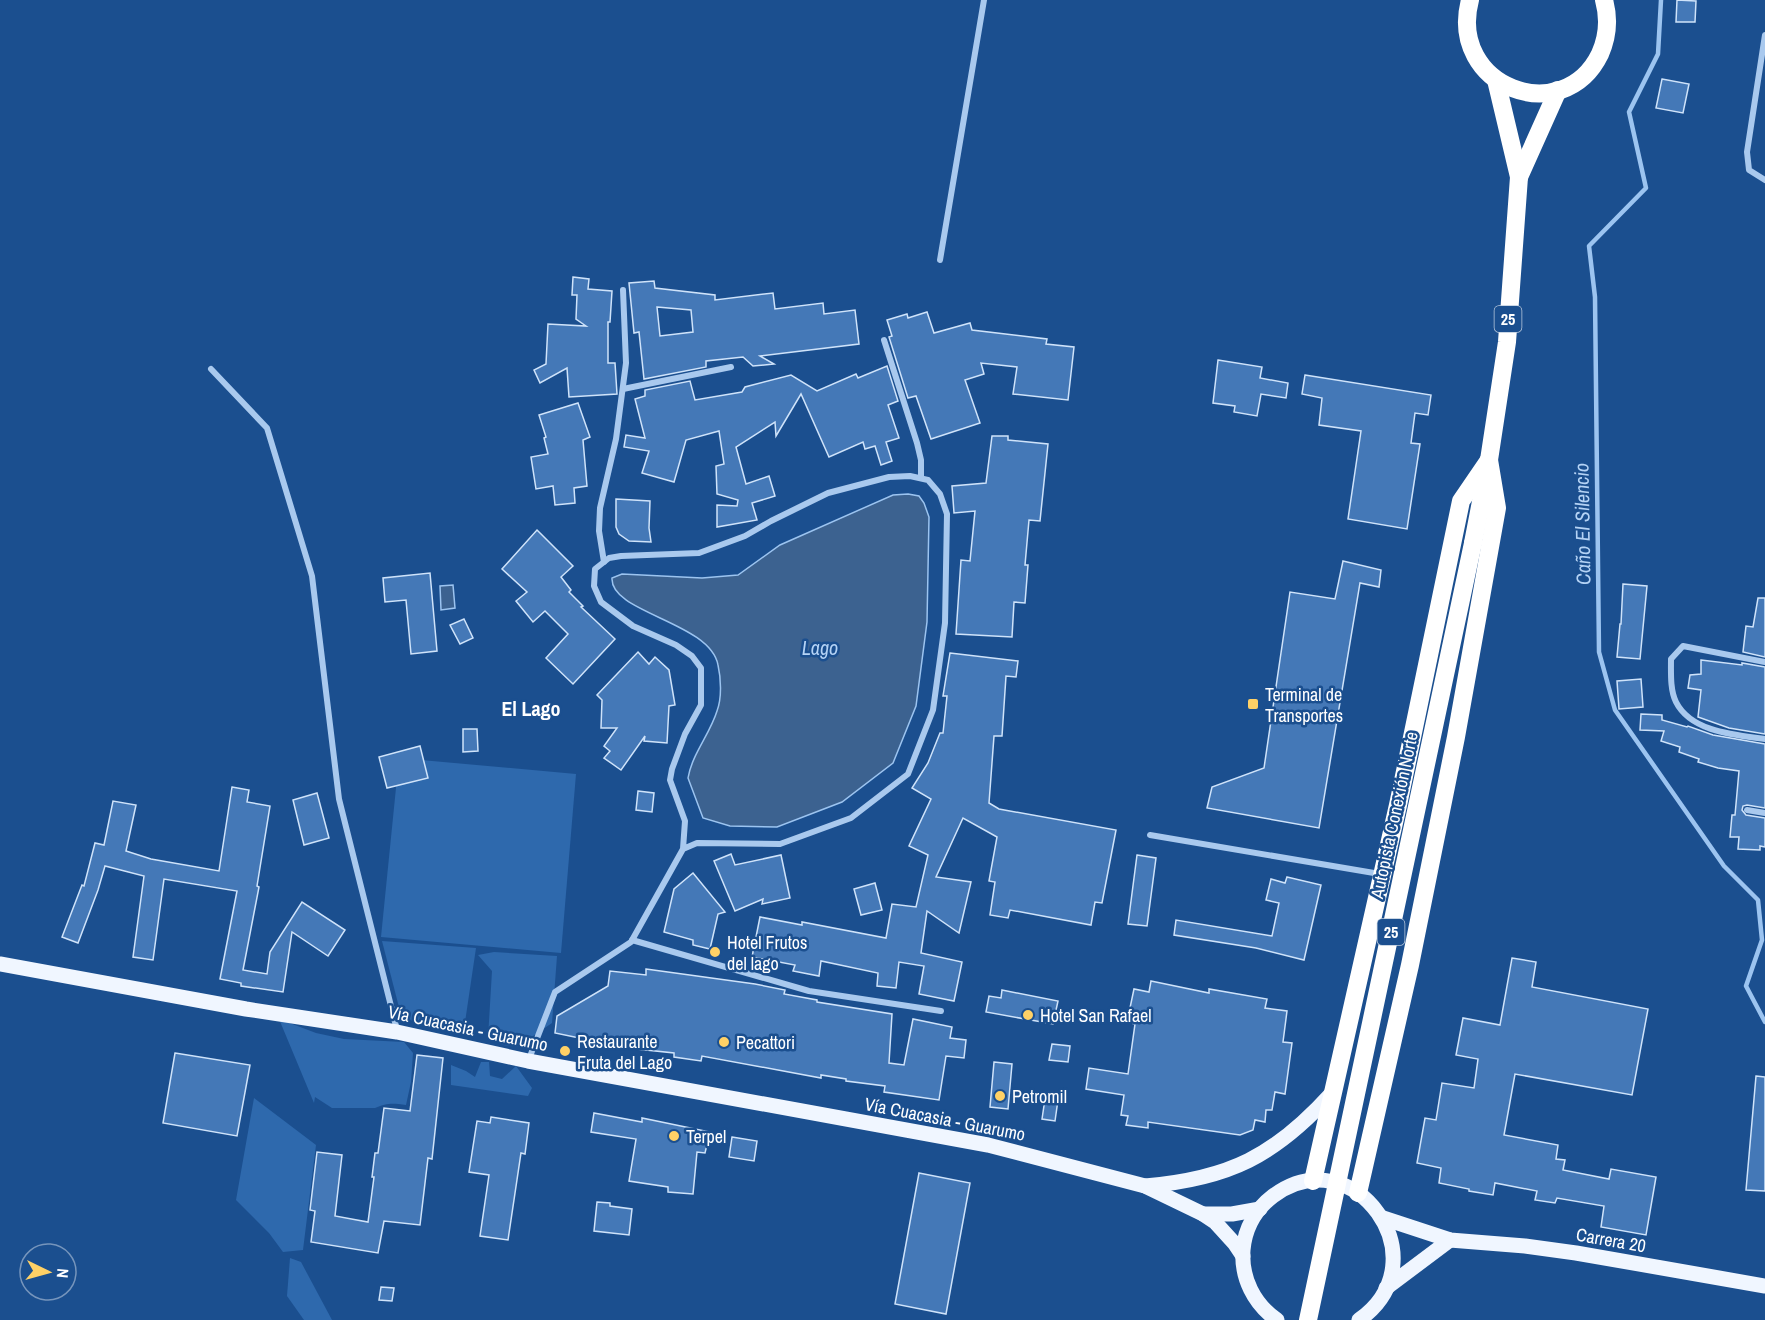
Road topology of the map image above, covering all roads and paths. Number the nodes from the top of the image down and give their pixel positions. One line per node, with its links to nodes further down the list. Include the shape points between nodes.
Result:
1 (984, 0): 11 (street)
2 (1470, 0): 5 (highway, via 1468,37 1478,62)
3 (1604, 0): 7 (highway, via 1606,34 1598,58 1581,78)
4 (1765, 35): 6 (street)
5 (1496, 80): 7 (highway, via 1526,92); 9 (highway, 25)
6 (1757, 88): 8 (street); 10 (street, via 1747,152 1749,170)
7 (1558, 90): 9 (highway, 25)
8 (1765, 90)
9 (1519, 177): 17 (highway, 25, via 1506,342)
10 (1765, 180)
11 (940, 260)
12 (623, 290): 16 (street)
13 (884, 340): 18 (street, via 917,443)
14 (731, 367): 16 (street)
15 (211, 369): 30 (street, via 267,428 312,576 339,799)
16 (623, 389): 19 (street, via 600,508)
17 (1489, 460): 26 (highway, via 1461,501); 35 (highway, via 1497,508 1456,737); 44 (highway, Autopista Conexión Norte / 25, bridge)
18 (921, 478): 19 (street, via 889,477 828,493 745,536 699,553 621,556); 25 (street, via 940,494 947,514 945,623 933,710 908,774 851,818 780,844 698,843)
19 (604, 562): 25 (street, via 595,569 594,586 601,602 633,626 676,645 701,668 700,705 670,780 685,820)
20 (1765, 662): 21 (street, via 1683,646 1671,659 1675,701 1685,714 1710,729)
21 (1765, 739)
22 (1747, 810): 23 (street)
23 (1765, 813)
24 (1150, 835): 26 (street)
25 (683, 849): 27 (street)
26 (1383, 875): 32 (highway)
27 (632, 940): 29 (street, via 809,991); 31 (street, via 555,992)
28 (0, 964): 30 (main road, Vía Cuacasia - Guarumo)
29 (942, 1011)
30 (397, 1032): 31 (main road, Vía Cuacasia - Guarumo)
31 (528, 1060): 34 (main road, Vía Cuacasia - Guarumo, via 958,1139)
32 (1332, 1093): 33 (highway); 34 (main road, via 1280,1143 1249,1161 1216,1175)
33 (1313, 1181): 35 (main road, via 1344,1186); 36 (main road, via 1278,1192)
34 (1145, 1186): 37 (main road, Vía Cuacasia - Guarumo)
35 (1358, 1193): 38 (main road)
36 (1260, 1209): 37 (main road, Vía Cuacasia - Guarumo); 40 (main road, via 1246,1236)
37 (1203, 1214): 40 (main road, Vía Cuacasia - Guarumo, via 1226,1232)
38 (1383, 1218): 39 (main road, Carrera 20); 42 (main road, via 1393,1252)
39 (1450, 1240): 41 (main road, Carrera 20, via 1576,1253); 42 (main road)
40 (1243, 1256): 43 (main road, via 1250,1288)
41 (1765, 1286)
42 (1386, 1288): 45 (main road)
43 (1277, 1320)
44 (1308, 1320)
45 (1359, 1320)

